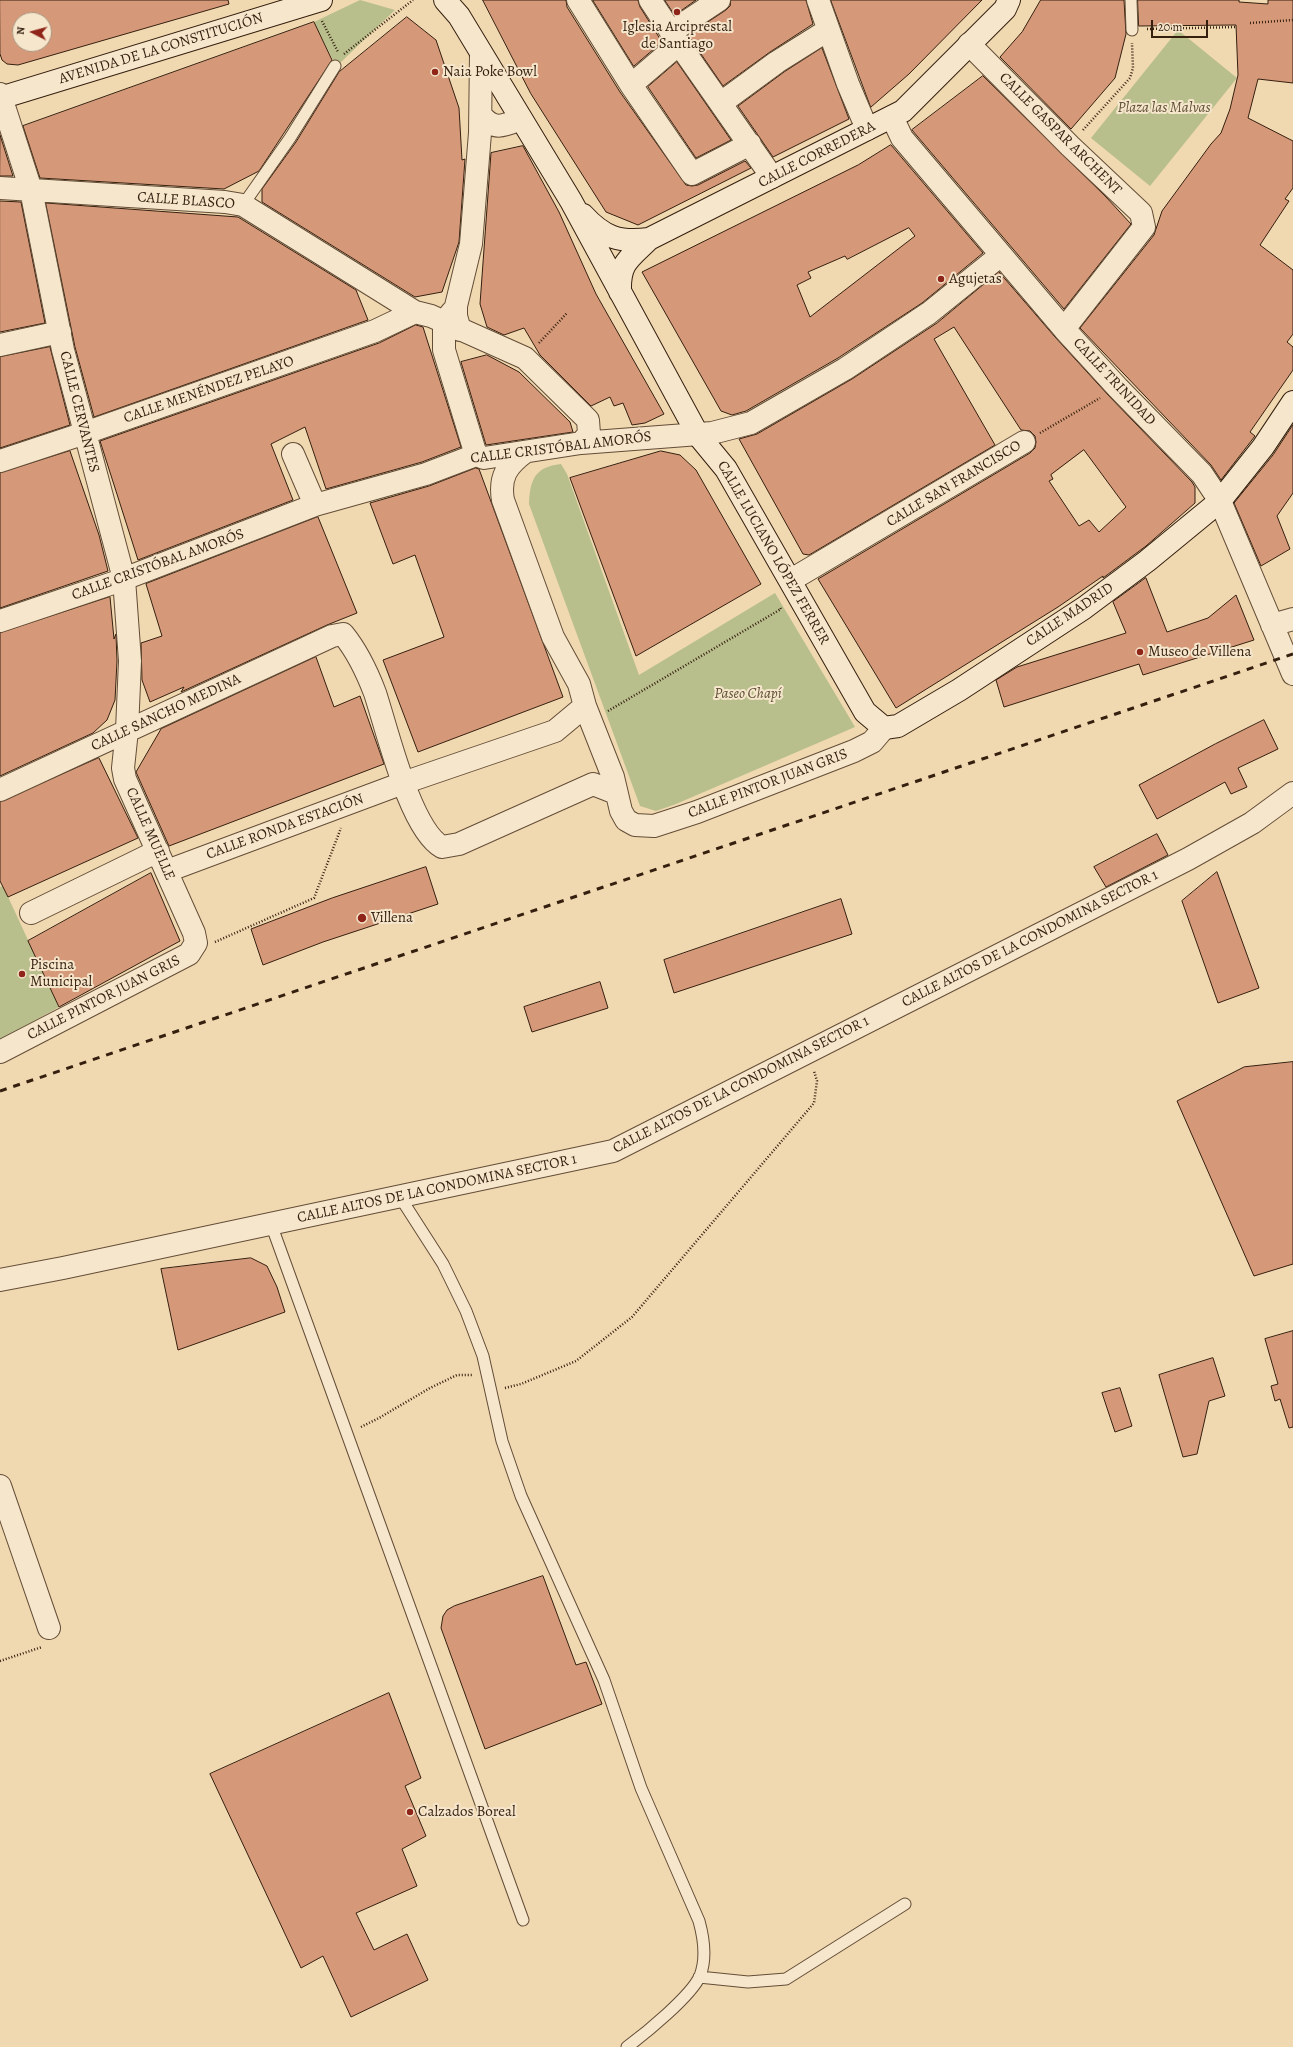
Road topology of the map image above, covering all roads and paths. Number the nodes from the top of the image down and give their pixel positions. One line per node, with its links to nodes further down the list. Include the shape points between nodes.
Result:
1 (412, 0): 9 (path, via 341,57)
2 (445, 0): 17 (street, via 459,16)
3 (578, 0): 19 (street)
4 (650, 0): 15 (street)
5 (719, 0): 15 (street)
6 (818, 0): 13 (street)
7 (1009, 0): 16 (street, CALLE CORREDERA, via 1005,9)
8 (1131, 0): 14 (lane)
9 (317, 1): 20 (street, AVENIDA DE LA CONSTITUCIÓN)
10 (1293, 20): 11 (path)
11 (1250, 23)
12 (1237, 27): 14 (path)
13 (828, 30): 21 (street, via 777,62); 25 (street)
14 (1132, 30): 27 (path, via 1133,68 1130,78)
15 (675, 38): 19 (street); 21 (street)
16 (969, 44): 23 (street, CALLE CORREDERA, via 904,111); 27 (street, CALLE GASPAR ARCHENT)
17 (482, 54): 22 (street); 24 (street)
18 (336, 66): 32 (lane)
19 (631, 85): 26 (street, via 692,174)
20 (0, 96): 30 (street, CALLE CERVANTES)
21 (721, 103): 26 (street)
22 (481, 115): 24 (street, via 487,123 495,126); 38 (street, via 471,244)
23 (892, 117): 25 (street, CALLE CORREDERA); 34 (street, CALLE TRINIDAD, via 902,138)
24 (521, 119): 31 (street)
25 (867, 129): 28 (street, CALLE CORREDERA)
26 (750, 144): 28 (street)
27 (1070, 146): 39 (street, CALLE GASPAR ARCHENT, via 1141,213 1144,226)
28 (772, 177): 33 (street, CALLE CORREDERA)
29 (0, 188): 30 (street, CALLE BLASCO)
30 (31, 190): 32 (street, CALLE BLASCO); 40 (street, CALLE CERVANTES)
31 (571, 202): 33 (street, via 587,219 609,236 632,242); 35 (street, CALLE LUCIANO LÓPEZ FERRER)
32 (243, 205): 36 (street, CALLE BLASCO)
33 (649, 239): 35 (street, CALLE CORREDERA, via 622,268 619,276)
34 (1001, 255): 39 (street, CALLE TRINIDAD); 46 (street, CALLE CRISTÓBAL AMORÓS, via 929,313 845,370 751,423 728,430)
35 (620, 292): 46 (street, CALLE LUCIANO LÓPEZ FERRER, via 686,410)
36 (414, 312): 38 (street, CALLE BLASCO); 45 (street, CALLE MENÉNDEZ PELAYO, via 375,331)
37 (566, 313): 42 (path)
38 (453, 319): 42 (street, CALLE BLASCO); 51 (street, via 445,358)
39 (1064, 329): 43 (street, CALLE TRINIDAD)
40 (60, 332): 41 (street); 45 (street, CALLE CERVANTES)
41 (0, 345)
42 (526, 358): 48 (street, via 588,420 589,434)
43 (1118, 388): 47 (path, CALLE SAN FRANCISCO); 53 (street, CALLE TRINIDAD, via 1202,474)
44 (1293, 402): 53 (street, CALLE MADRID, via 1263,447)
45 (85, 434): 52 (street, CALLE MENÉNDEZ PELAYO); 55 (street, CALLE CERVANTES)
46 (682, 435): 48 (street, CALLE CRISTÓBAL AMORÓS); 56 (street, CALLE LUCIANO LÓPEZ FERRER, via 726,469)
47 (1024, 442): 56 (street, CALLE SAN FRANCISCO)
48 (581, 444): 49 (street, CALLE CRISTÓBAL AMORÓS)
49 (524, 452): 51 (street, CALLE CRISTÓBAL AMORÓS, via 484,458); 62 (street, via 504,473 503,500 560,652 575,674)
50 (293, 454): 54 (street)
51 (476, 455): 54 (street, CALLE CRISTÓBAL AMORÓS, via 426,474)
52 (0, 461)
53 (1220, 501): 60 (street, CALLE TRINIDAD); 63 (street, CALLE MADRID, via 1147,561 1084,608 959,690 898,726)
54 (315, 505): 55 (street, CALLE CRISTÓBAL AMORÓS)
55 (124, 579): 59 (street, CALLE CRISTÓBAL AMORÓS); 64 (street, CALLE CERVANTES, via 130,661)
56 (791, 580): 63 (street, CALLE LUCIANO LÓPEZ FERRER, via 865,712)
57 (778, 603): 62 (path, via 781,609)
58 (1293, 619): 60 (street)
59 (0, 621)
60 (1272, 625): 61 (street, CALLE TRINIDAD)
61 (1293, 674)
62 (593, 710): 65 (street, CALLE RONDA ESTACIÓN, via 555,731); 68 (street, via 614,777)
63 (884, 728): 68 (street, CALLE PINTOR JUAN GRIS, via 872,742 854,751 654,826 635,825 626,820)
64 (127, 730): 65 (street, CALLE SANCHO MEDINA, via 332,636 343,634 355,649 374,691); 66 (street, CALLE SANCHO MEDINA); 70 (street, CALLE MUELLE, via 123,768 125,779)
65 (403, 783): 68 (street, via 428,835 442,847 458,844 593,784); 71 (street, CALLE RONDA ESTACIÓN)
66 (0, 790)
67 (1293, 793): 76 (street, CALLE ALTOS DE LA CONDOMINA SECTOR 1, via 1252,823 1188,859)
68 (618, 802)
69 (344, 822): 74 (path, via 314,898)
70 (158, 851): 71 (street, CALLE MUELLE); 72 (street)
71 (167, 871): 73 (street, CALLE MUELLE)
72 (31, 913)
73 (194, 934): 75 (street, CALLE PINTOR JUAN GRIS, via 196,943 189,954)
74 (214, 942)
75 (0, 1052)
76 (807, 1052): 77 (street, CALLE ALTOS DE LA CONDOMINA SECTOR 1, via 613,1151); 81 (path, via 817,1082 814,1103 638,1311 576,1362 521,1384)
77 (400, 1197): 78 (street, CALLE ALTOS DE LA CONDOMINA SECTOR 1); 80 (lane, via 443,1264 477,1339)
78 (271, 1224): 79 (street, CALLE ALTOS DE LA CONDOMINA SECTOR 1); 82 (lane)
79 (0, 1280)
80 (487, 1376): 81 (lane); 82 (path, via 457,1375)
81 (491, 1392): 88 (lane, via 502,1440 521,1496 604,1680 641,1788 699,1922 705,1946)
82 (346, 1433): 87 (lane)
83 (0, 1486): 84 (street)
84 (49, 1628): 85 (path, via 56,1642)
85 (0, 1661)
86 (905, 1904): 88 (lane, via 786,1979 748,1982)
87 (523, 1920)
88 (700, 1977): 89 (lane, via 656,2024)
89 (628, 2047)

